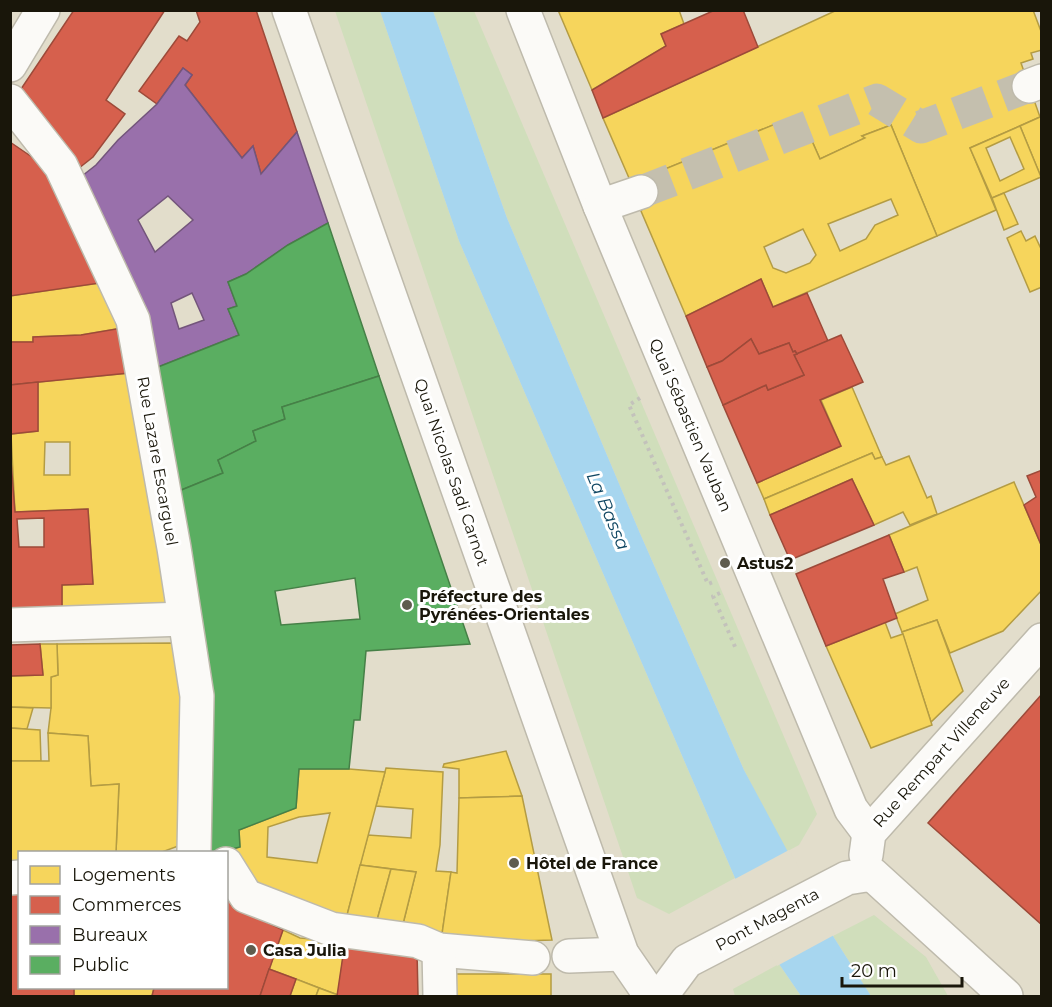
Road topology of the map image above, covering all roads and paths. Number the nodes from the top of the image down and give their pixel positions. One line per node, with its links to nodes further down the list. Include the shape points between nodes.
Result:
1 (43, 10): 4 (street)
2 (289, 10): 20 (street, Quai Nicolas Sadi Carnot)
3 (523, 10): 7 (street, Quai Sébastien Vauban)
4 (10, 65)
5 (10, 101): 11 (street, Rue Lazare Escarguel, via 61,166 133,320)
6 (641, 192): 7 (street)
7 (600, 206): 15 (street, Quai Sébastien Vauban, via 850,809)
8 (645, 396): 9 (path, via 629,405 708,584)
9 (722, 579)
10 (714, 599): 14 (path)
11 (184, 618): 12 (street); 16 (street, Rue Lazare Escarguel, via 196,696)
12 (10, 626)
13 (1041, 640): 15 (street, Rue Rempart Villeneuve)
14 (736, 649)
15 (869, 833): 18 (street, Rue Rempart Villeneuve)
16 (194, 851)
17 (228, 867): 19 (street, via 246,896 282,912 331,929 418,940)
18 (859, 876): 25 (street, Pont Magenta, via 687,961); 26 (street)
19 (439, 950): 22 (street); 23 (street)
20 (622, 954): 21 (street); 24 (street, Quai Nicolas Sadi Carnot)
21 (569, 956)
22 (533, 958)
23 (440, 996)
24 (651, 996)
25 (661, 996)
26 (1006, 996)

